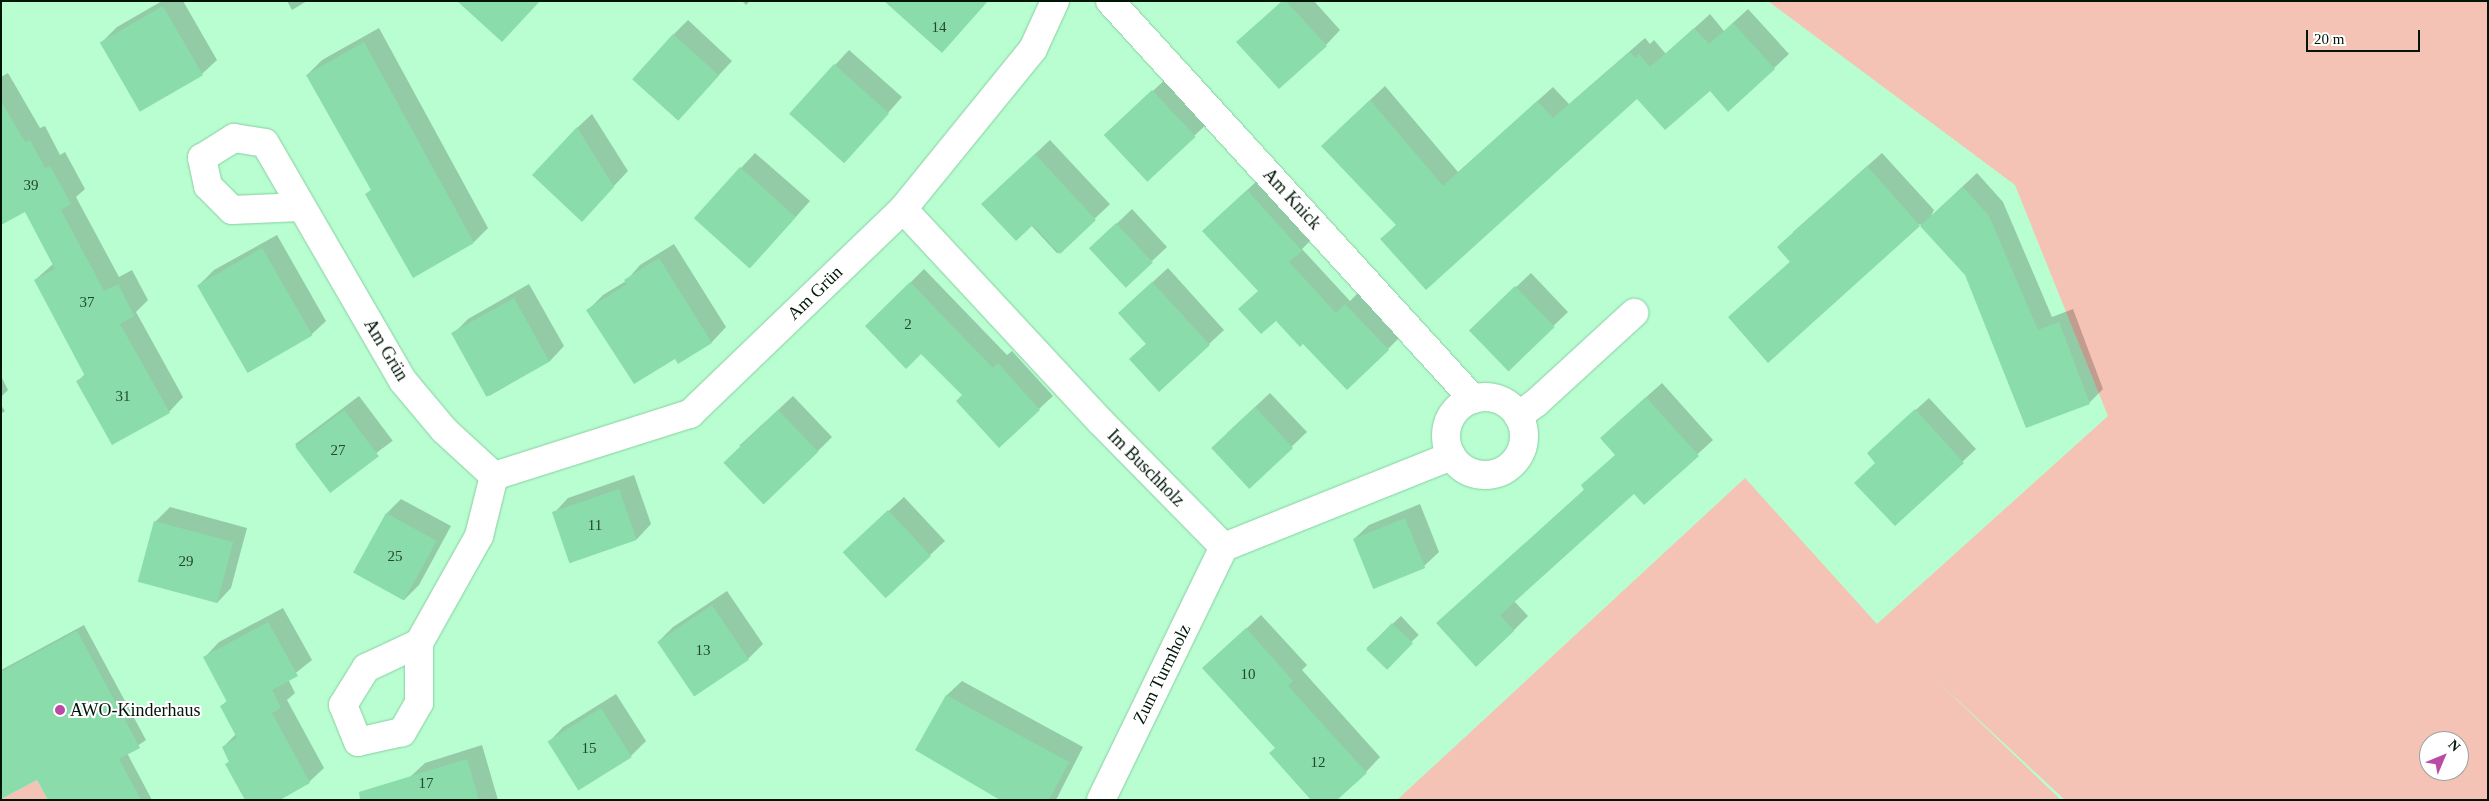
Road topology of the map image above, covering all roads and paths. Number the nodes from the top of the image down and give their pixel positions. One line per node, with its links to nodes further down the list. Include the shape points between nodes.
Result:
1 (1055, 1): 4 (street, Am Grün, via 1033,49)
2 (1110, 1): 6 (street, Am Knick)
3 (301, 207): 9 (street, Am Grün, via 403,381 444,430)
4 (903, 209): 9 (street, Am Grün, via 690,414); 10 (street, Im Buschholz, via 1100,422)
5 (1634, 313): 7 (street)
6 (1473, 398): 7 (street, via 1490,397 1506,403); 8 (street, via 1458,408 1448,422 1446,439)
7 (1518, 416): 8 (street, via 1524,432 1522,450 1512,464 1498,473 1480,475 1463,469)
8 (1451, 456): 10 (street)
9 (494, 476): 11 (street, via 479,536)
10 (1224, 547): 12 (street, Zum Turmholz)
11 (419, 643)
12 (1101, 800)

